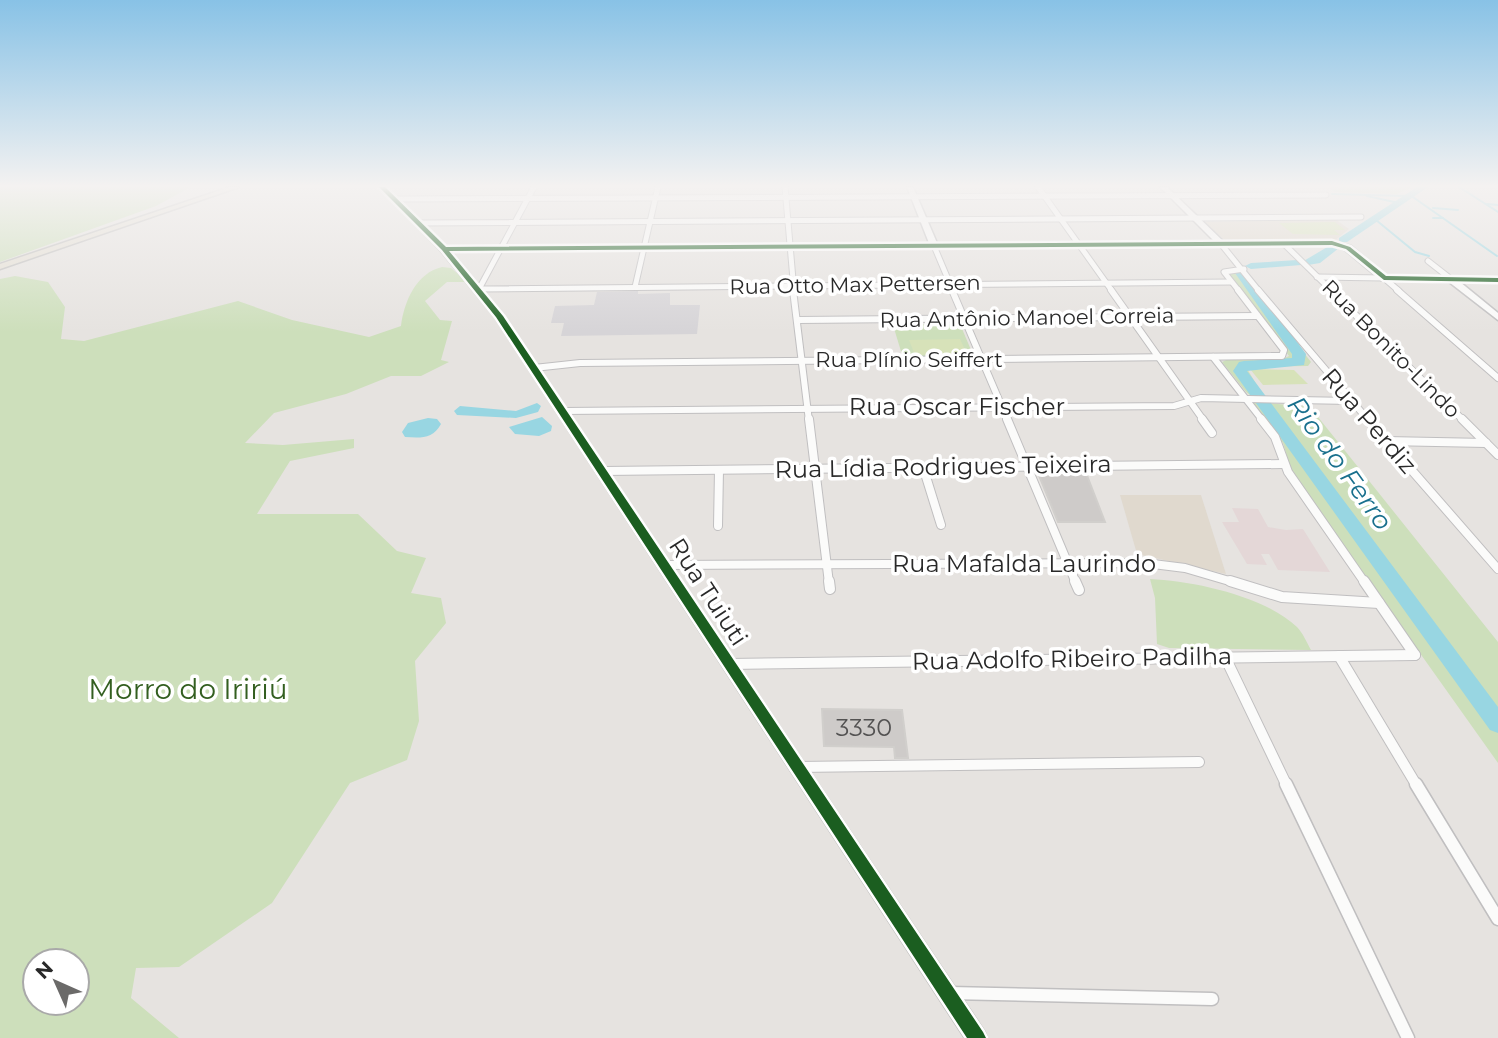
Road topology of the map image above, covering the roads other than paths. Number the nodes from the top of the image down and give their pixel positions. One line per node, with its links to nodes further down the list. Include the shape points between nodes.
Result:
1 (87, 235): 19 (main road)
2 (91, 235): 19 (main road)
3 (430, 235): 16 (main road, Rua Tuiuti)
4 (508, 235): 17 (street)
5 (647, 235): 15 (street)
6 (789, 235): 14 (street)
7 (930, 235): 13 (street)
8 (1070, 235): 12 (street)
9 (1212, 235): 11 (street)
10 (1283, 243): 11 (street); 21 (street, Rua Bonito-Lindo); 22 (street, via 1338,244)
11 (1221, 244): 12 (street); 20 (street, Rua Perdiz)
12 (1077, 245): 13 (street); 26 (street)
13 (934, 246): 14 (street); 27 (street)
14 (790, 247): 15 (street); 28 (street)
15 (644, 248): 17 (street); 29 (street)
16 (444, 249): 17 (street); 30 (main road, Rua Tuiuti)
17 (501, 249): 30 (street)
18 (1428, 261): 23 (street)
19 (0, 266)
20 (1244, 269): 25 (street, via 1224,271); 44 (street, Rua Perdiz)
21 (1317, 277): 22 (street); 50 (street, Rua Bonito-Lindo)
22 (1384, 278): 23 (street); 41 (street)
23 (1451, 279): 24 (street); 33 (street)
24 (1498, 280)
25 (1231, 282): 26 (street, Rua Otto Max Pettersen); 31 (street)
26 (1104, 283): 27 (street, Rua Otto Max Pettersen); 32 (street)
27 (950, 284): 28 (street, Rua Otto Max Pettersen); 34 (street)
28 (793, 286): 29 (street, Rua Otto Max Pettersen); 35 (street)
29 (635, 287): 30 (street, Rua Otto Max Pettersen)
30 (479, 289): 40 (main road, Rua Tuiuti)
31 (1257, 316): 32 (street, Rua Antônio Manoel Correia); 37 (street, Rua Plínio Seiffert, via 1284,354)
32 (1128, 317): 34 (street, Rua Antônio Manoel Correia); 36 (street)
33 (1498, 317)
34 (964, 319): 35 (street, Rua Antônio Manoel Correia); 38 (street)
35 (797, 320): 39 (street)
36 (1158, 358): 37 (street, Rua Plínio Seiffert); 38 (street, Rua Plínio Seiffert); 43 (street)
37 (1213, 358): 42 (street)
38 (981, 359): 39 (street, Rua Plínio Seiffert); 45 (street)
39 (802, 361): 40 (street, Rua Plínio Seiffert, via 580,363); 46 (street)
40 (534, 368): 47 (main road, Rua Tuiuti)
41 (1498, 379)
42 (1250, 399): 43 (street, Rua Oscar Fischer); 44 (street, Rua Oscar Fischer); 52 (street, via 1275,437)
43 (1189, 401): 45 (street, Rua Oscar Fischer, via 1174,406); 48 (street)
44 (1351, 401): 49 (street, Rua Perdiz)
45 (1002, 407): 46 (street, Rua Oscar Fischer); 53 (street)
46 (808, 408): 47 (street, Rua Oscar Fischer); 55 (street)
47 (562, 411): 57 (main road, Rua Tuiuti)
48 (1212, 433)
49 (1386, 441): 50 (street); 63 (street, Rua Perdiz)
50 (1486, 443): 51 (street, Rua Bonito-Lindo)
51 (1498, 455)
52 (1283, 464): 53 (street, Rua Lídia Rodrigues Teixeira); 66 (street)
53 (1027, 466): 54 (street, Rua Lídia Rodrigues Teixeira); 60 (street)
54 (923, 467): 55 (street, Rua Lídia Rodrigues Teixeira); 58 (street)
55 (816, 469): 56 (street, Rua Lídia Rodrigues Teixeira); 61 (street)
56 (719, 470): 57 (street, Rua Lídia Rodrigues Teixeira); 59 (street)
57 (603, 471): 62 (main road, Rua Tuiuti)
58 (941, 525)
59 (718, 526)
60 (1067, 561): 61 (street, Rua Mafalda Laurindo); 65 (street); 66 (street, Rua Mafalda Laurindo, via 1164,564 1282,597)
61 (827, 563): 62 (street, Rua Mafalda Laurindo); 64 (street)
62 (664, 565): 69 (main road, Rua Tuiuti)
63 (1498, 569)
64 (830, 589)
65 (1079, 590)
66 (1379, 603): 67 (street, Rua Adolfo Ribeiro Padilha, via 1415,655)
67 (1339, 656): 68 (street, Rua Adolfo Ribeiro Padilha); 72 (street)
68 (1226, 657): 69 (street, Rua Adolfo Ribeiro Padilha); 76 (street)
69 (729, 664): 71 (main road, Rua Tuiuti)
70 (1199, 762): 71 (street)
71 (797, 767): 73 (main road, Rua Tuiuti)
72 (1498, 919)
73 (947, 993): 74 (street); 75 (main road, Rua Tuiuti)
74 (1212, 999)
75 (977, 1038)
76 (1408, 1038)

